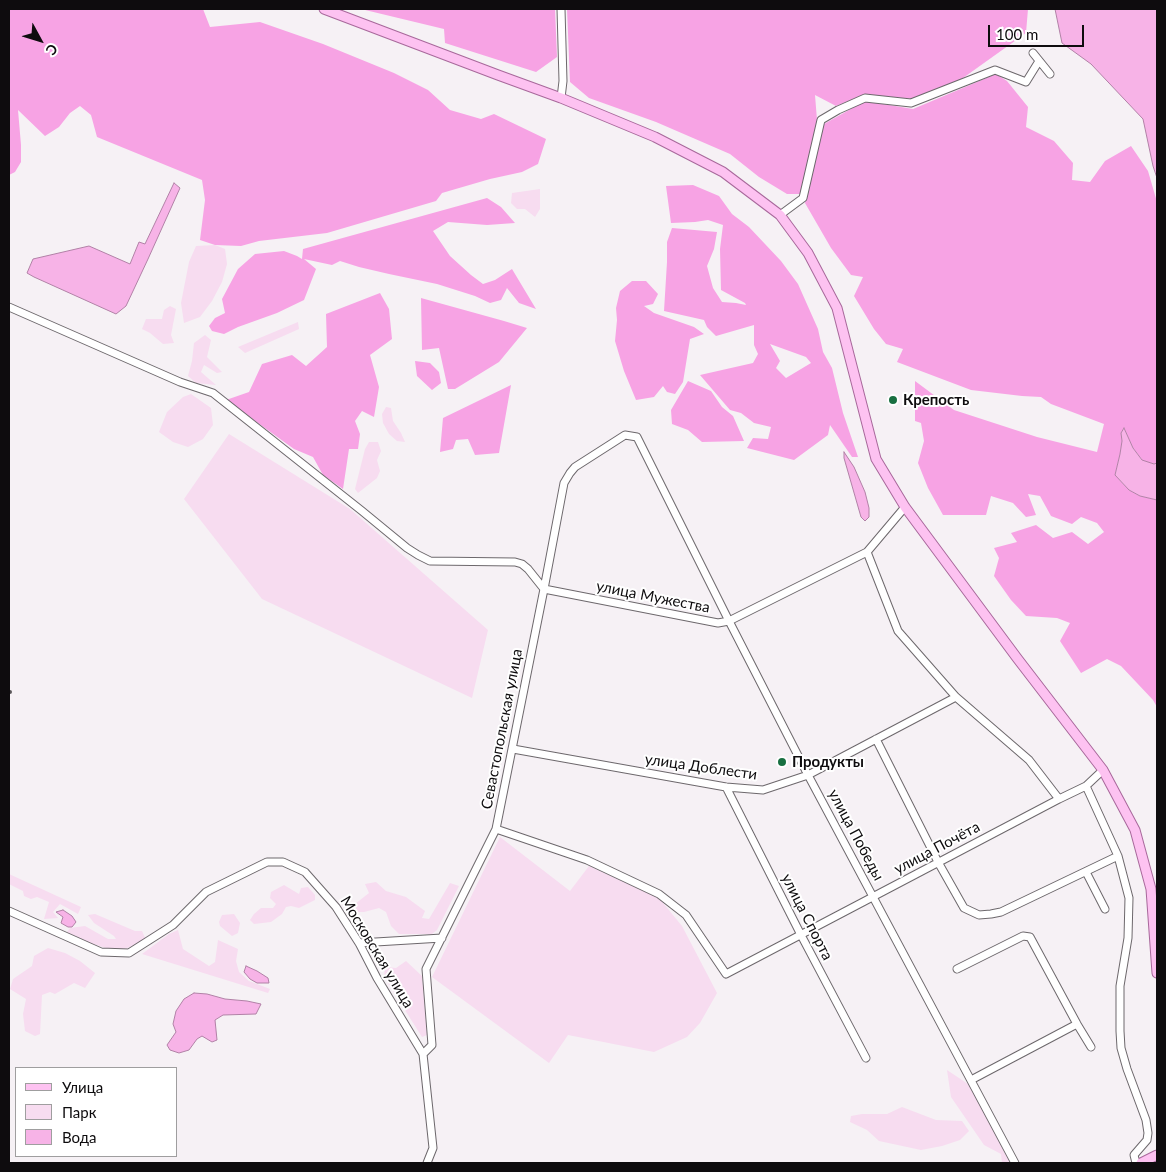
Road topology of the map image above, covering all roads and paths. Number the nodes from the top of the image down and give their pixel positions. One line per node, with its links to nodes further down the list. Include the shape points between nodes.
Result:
1 (324, 9): 6 (main road)
2 (561, 9): 6 (street)
3 (1032, 53): 4 (street)
4 (1039, 61): 5 (street); 7 (street, via 1026,82 995,70 911,103 865,98 838,110 822,120 804,198)
5 (1050, 74)
6 (561, 98): 7 (main road, via 655,137 723,172)
7 (780, 216): 10 (main road, via 808,253 837,308 876,459)
8 (9, 307): 12 (street, via 180,382 213,393 407,548 430,561 515,562 528,569)
9 (637, 437): 12 (street, Севастопольская улица, via 625,435 570,473 564,483); 13 (street, улица Победы)
10 (905, 507): 11 (street, улица Мужества); 17 (main road)
11 (867, 552): 13 (street, улица Мужества); 14 (street, via 898,631)
12 (544, 589): 13 (street, улица Мужества, via 718,623); 16 (street, Севастопольская улица)
13 (729, 621): 18 (street, улица Победы)
14 (956, 697): 15 (street, улица Доблести); 21 (street, via 1029,760)
15 (876, 739): 18 (street, улица Доблести); 24 (street)
16 (513, 749): 20 (street, улица Доблести); 22 (street, Севастопольская улица)
17 (1103, 770): 19 (street, улица Почёта); 33 (main road, via 1135,830 1151,889)
18 (808, 775): 20 (street, улица Доблести, via 763,790); 26 (street, улица Победы)
19 (1086, 786): 21 (street, улица Почёта); 23 (street)
20 (726, 787): 29 (street, улица Спорта)
21 (1059, 799): 24 (street, улица Почёта)
22 (496, 829): 29 (street, улица Почёта, via 587,860 659,894 686,915 726,974); 30 (street, Севастопольская улица)
23 (1118, 856): 25 (street); 42 (street, via 1129,898 1128,938 1120,986 1121,1048 1148,1132 1147,1140 1134,1155)
24 (938, 862): 25 (street, via 964,908 979,915 1001,912); 26 (street, улица Почёта)
25 (1086, 872): 27 (street)
26 (873, 896): 29 (street, улица Почёта); 38 (street, улица Победы)
27 (1104, 909)
28 (9, 910): 31 (street, Московская улица, via 101,952 129,952 173,925 206,892 267,862 283,862 305,872 336,907)
29 (800, 935): 37 (street, улица Спорта)
30 (442, 938): 31 (street); 36 (street, Севастопольская улица, via 426,969 432,1045)
31 (359, 944): 36 (street, Московская улица)
32 (957, 970): 34 (street, via 1023,936 1030,937)
33 (1157, 972)
34 (1077, 1024): 35 (street); 38 (street)
35 (1091, 1047)
36 (422, 1054): 40 (street, via 433,1148)
37 (866, 1058)
38 (971, 1080): 41 (street, улица Победы)
39 (1157, 1155): 43 (main road)
40 (427, 1163)
41 (1015, 1163)
42 (1136, 1163)
43 (1142, 1163)

